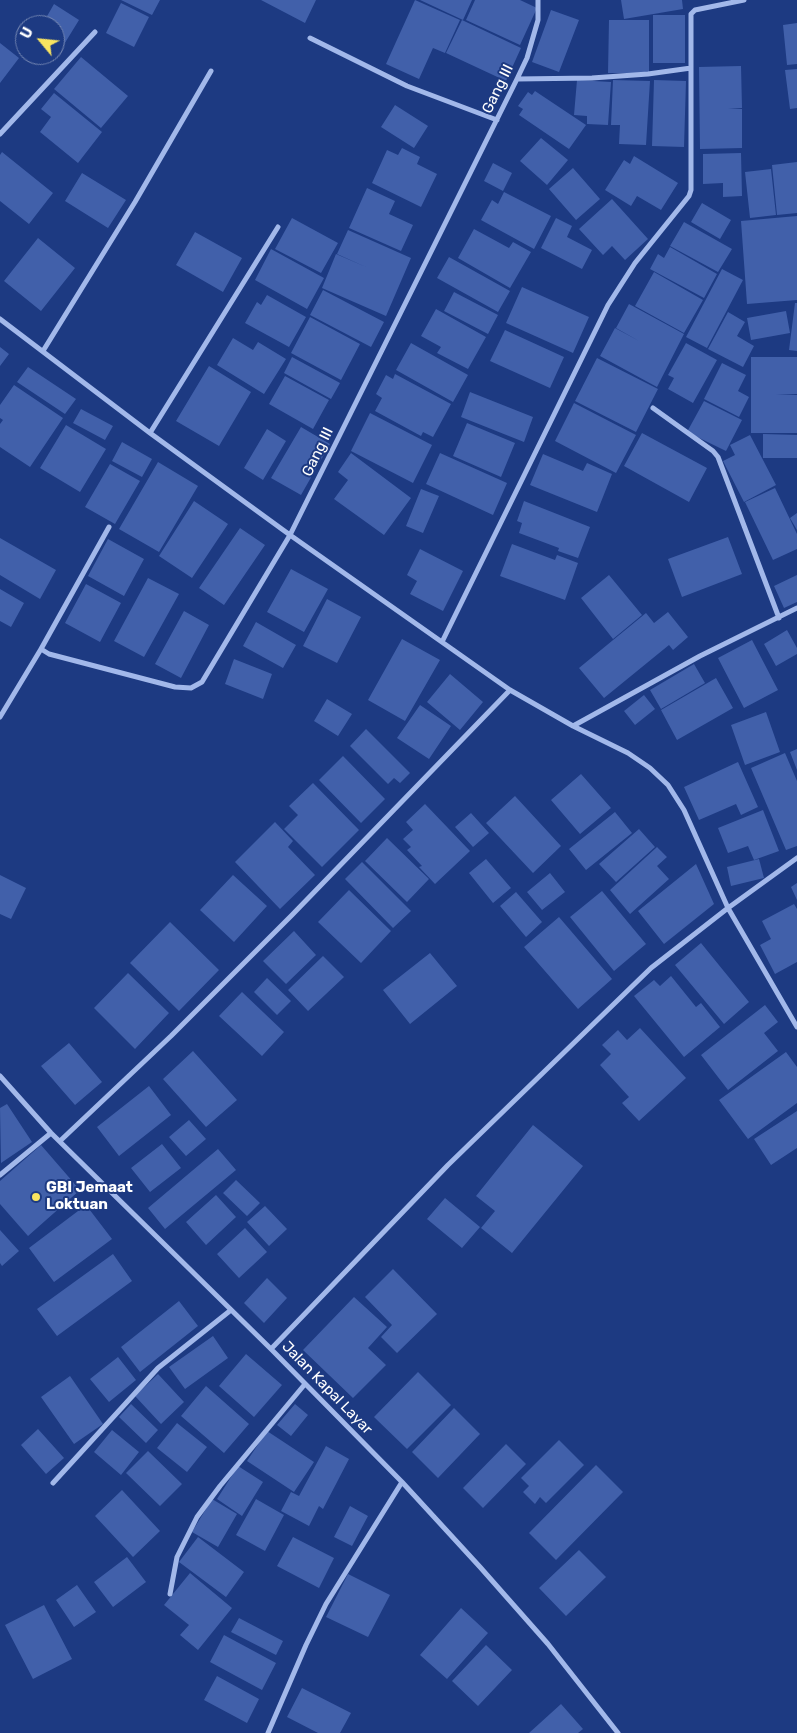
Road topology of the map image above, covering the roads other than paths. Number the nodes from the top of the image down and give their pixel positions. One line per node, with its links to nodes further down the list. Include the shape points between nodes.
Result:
1 (538, 0): 7 (street, Gang III, via 538,20)
2 (744, 0): 5 (street, via 696,10 691,14)
3 (95, 32): 9 (street)
4 (310, 38): 8 (street, via 407,86)
5 (691, 68): 7 (street, via 592,78); 19 (street, via 689,196 635,263 608,305)
6 (211, 71): 12 (street, via 136,202)
7 (517, 79): 8 (street, Gang III)
8 (497, 120): 16 (street, Gang III)
9 (0, 134)
10 (278, 227): 14 (street)
11 (0, 319): 12 (street)
12 (43, 351): 14 (street)
13 (653, 408): 18 (street, via 718,457)
14 (150, 433): 16 (street)
15 (109, 527): 20 (street)
16 (290, 535): 19 (street); 20 (street, Gang III, via 202,682 191,688 175,687 54,656)
17 (797, 608): 18 (street)
18 (779, 618): 23 (street, via 700,656)
19 (442, 642): 21 (street)
20 (41, 649): 22 (street)
21 (510, 690): 23 (street); 29 (street, via 292,915)
22 (0, 717)
23 (573, 726): 25 (street, via 628,753 668,784 684,810)
24 (797, 858): 25 (street)
25 (728, 908): 26 (street); 32 (street, via 651,968 448,1165)
26 (797, 1027)
27 (0, 1076): 28 (street, Jalan Kapal Layar)
28 (51, 1133): 29 (street, Jalan Kapal Layar); 30 (street)
29 (60, 1141): 31 (street, Jalan Kapal Layar)
30 (0, 1175)
31 (231, 1310): 32 (street, Jalan Kapal Layar); 35 (street, via 158,1368)
32 (271, 1349): 33 (street, Jalan Kapal Layar)
33 (304, 1384): 34 (street, Jalan Kapal Layar); 36 (street, via 198,1517 177,1557)
34 (402, 1482): 37 (street, via 326,1604); 38 (street, Jalan Kapal Layar, via 548,1644)
35 (53, 1483)
36 (170, 1594)
37 (268, 1733)
38 (618, 1733)

